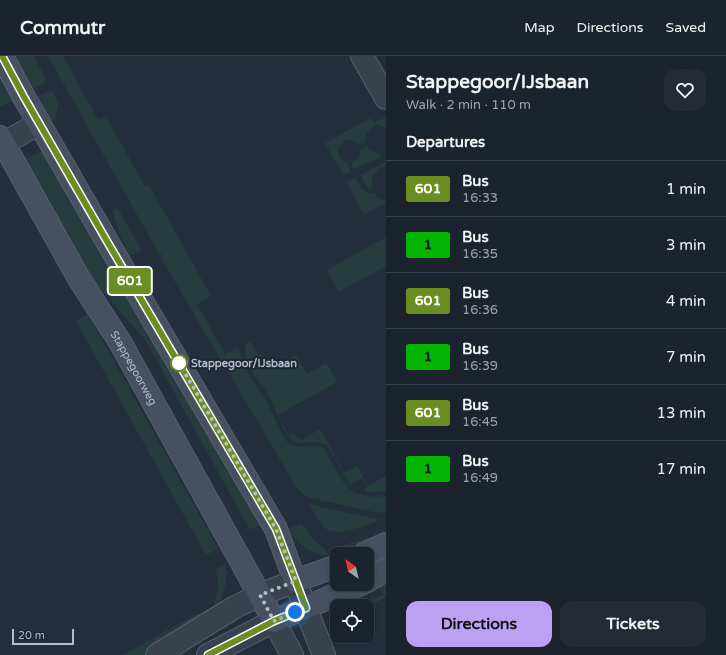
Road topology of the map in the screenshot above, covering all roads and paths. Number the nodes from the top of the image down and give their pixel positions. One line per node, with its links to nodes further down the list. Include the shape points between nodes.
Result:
1 (2, 56): 4 (street)
2 (362, 56): 3 (street)
3 (386, 98)
4 (39, 123): 5 (street, Stappegoorweg); 11 (street, via 276,529)
5 (1, 142): 13 (street, Stappegoorweg, via 78,277 120,342)
6 (386, 544): 7 (street)
7 (374, 549)
8 (330, 569): 11 (street)
9 (386, 570): 10 (street)
10 (374, 577)
11 (296, 581): 13 (street); 14 (street)
12 (345, 591): 14 (street)
13 (260, 595): 15 (street, Stappegoorweg); 16 (street, via 235,607)
14 (306, 608): 15 (street); 19 (street)
15 (274, 621): 17 (street); 18 (street)
16 (157, 655)
17 (208, 655)
18 (292, 655)
19 (324, 655)

